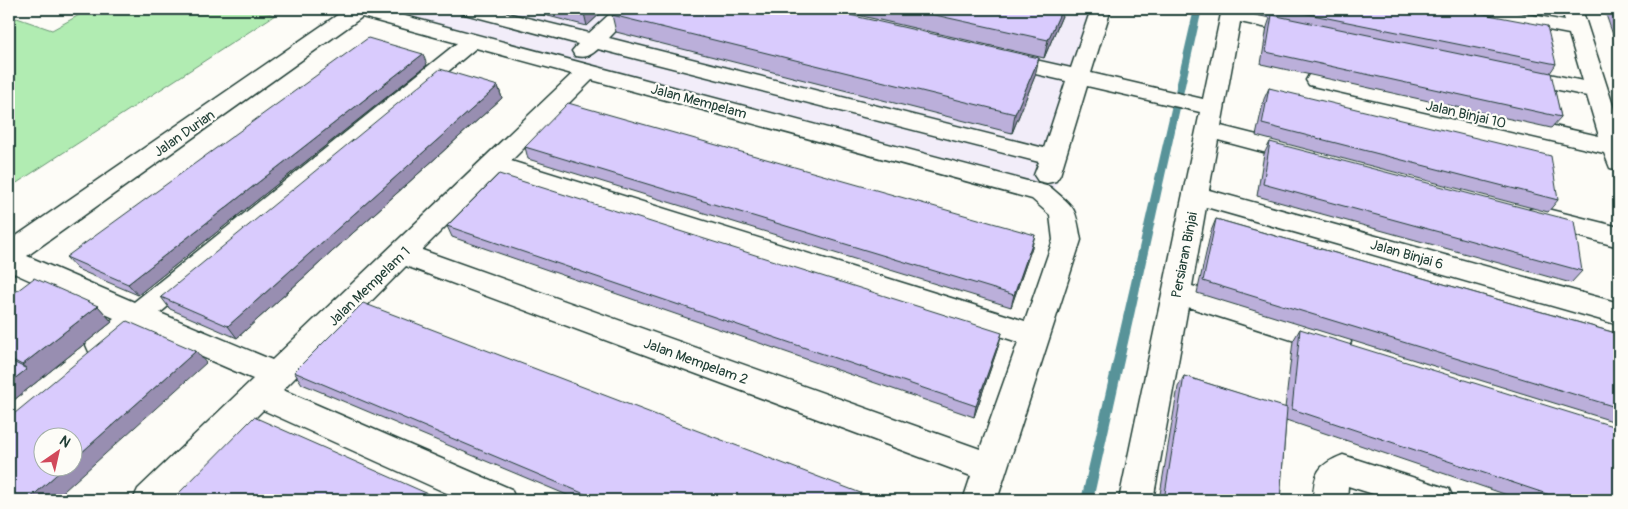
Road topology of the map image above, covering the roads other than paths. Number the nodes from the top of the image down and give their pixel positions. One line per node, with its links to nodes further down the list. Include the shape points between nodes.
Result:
1 (358, 9): 9 (street, Jalan Mempelam); 27 (street, Jalan Durian)
2 (468, 9): 10 (street)
3 (627, 9): 10 (street, Jalan Mempelam 1)
4 (1101, 9): 14 (street)
5 (1469, 9): 7 (street)
6 (1231, 11): 8 (street); 17 (street, Persiaran Binjai)
7 (1575, 19): 16 (street)
8 (1327, 34)
9 (473, 40): 12 (street, Jalan Mempelam); 31 (street)
10 (593, 41): 12 (street, Jalan Mempelam 1); 19 (street)
11 (982, 54): 14 (street)
12 (578, 68): 21 (street, Jalan Mempelam 1); 22 (street, Jalan Mempelam)
13 (1501, 71): 16 (street)
14 (1079, 76): 17 (street); 19 (street)
15 (1317, 80): 18 (street, Jalan Binjai 10)
16 (1598, 91): 18 (street)
17 (1211, 119): 20 (street); 23 (street, Persiaran Binjai)
18 (1617, 155)
19 (1053, 158): 22 (street)
20 (1323, 160)
21 (494, 164): 26 (street, Jalan Mempelam 1); 32 (street)
22 (1042, 193): 32 (street, via 1063,212 1067,240)
23 (1196, 196): 29 (street, Persiaran Binjai); 30 (street, Jalan Binjai 6)
24 (1514, 210): 25 (street)
25 (1619, 238)
26 (402, 254): 35 (street, Jalan Mempelam 1); 36 (street, Jalan Mempelam 2)
27 (9, 256)
28 (9, 260): 31 (street)
29 (1176, 292): 33 (street); 41 (street, Persiaran Binjai)
30 (1619, 314)
31 (137, 316): 34 (street); 35 (street)
32 (1035, 336): 36 (street)
33 (1365, 350)
34 (84, 359)
35 (268, 385): 38 (street, Jalan Mempelam 1); 39 (street)
36 (991, 468): 40 (street)
37 (1330, 490): 42 (street, via 1343,470)
38 (150, 500)
39 (499, 500)
40 (980, 500)
41 (1136, 500)
42 (1437, 500)

